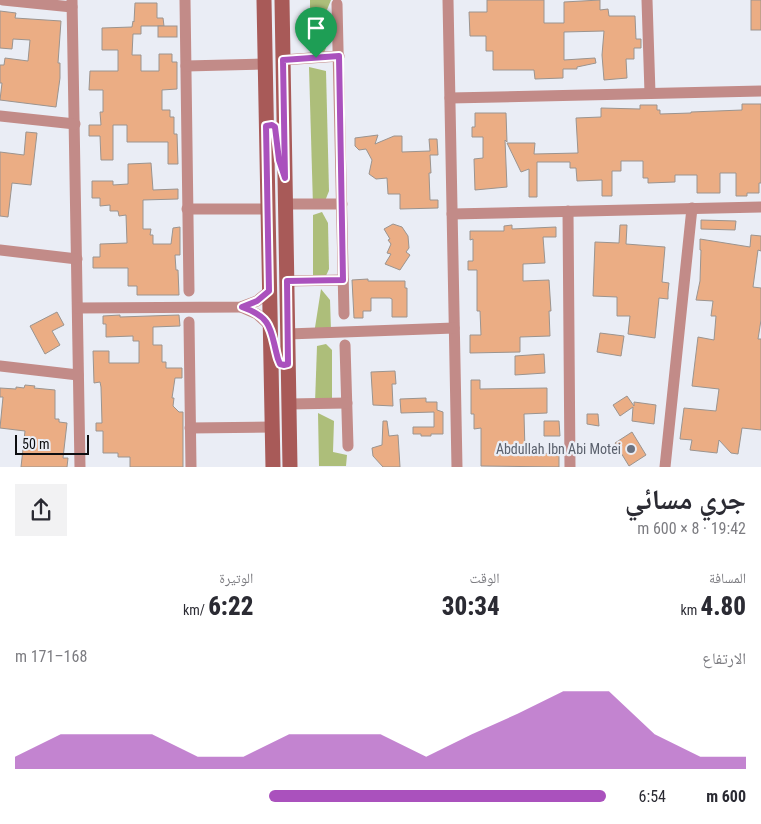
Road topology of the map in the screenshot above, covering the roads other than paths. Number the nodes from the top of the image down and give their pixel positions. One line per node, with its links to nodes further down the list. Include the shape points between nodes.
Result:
1 (3, 0): 7 (street)
2 (185, 0): 12 (street)
3 (264, 0): 11 (main road)
4 (448, 0): 15 (street)
5 (647, 0): 14 (street)
6 (283, 1): 10 (main road)
7 (72, 3): 17 (street)
8 (338, 4): 9 (street)
9 (339, 56): 10 (street); 21 (street)
10 (283, 60): 19 (main road)
11 (265, 64): 12 (street); 18 (main road)
12 (186, 66): 24 (street)
13 (761, 91): 14 (street)
14 (650, 94): 15 (street)
15 (450, 98): 27 (street)
16 (0, 116): 17 (street)
17 (75, 124): 29 (street)
18 (266, 126): 19 (main road, via 275,127); 25 (main road)
19 (285, 178): 20 (main road)
20 (285, 204): 21 (street); 31 (main road)
21 (342, 204): 30 (street)
22 (761, 207): 23 (street)
23 (692, 208): 26 (street); 56 (street)
24 (188, 209): 25 (street); 32 (street)
25 (268, 209): 33 (main road)
26 (568, 211): 27 (street); 55 (street)
27 (452, 214): 39 (street)
28 (0, 250): 29 (street)
29 (78, 259): 35 (street)
30 (343, 280): 31 (street); 36 (street)
31 (287, 281): 40 (main road)
32 (188, 291)
33 (269, 291): 34 (street); 38 (main road)
34 (242, 307): 35 (street); 38 (street, via 257,314)
35 (78, 308): 44 (street)
36 (344, 314)
37 (189, 322): 48 (street)
38 (270, 326): 42 (main road, via 280,364); 47 (main road)
39 (454, 328): 40 (street); 54 (street)
40 (288, 334): 42 (main road)
41 (345, 345): 45 (street)
42 (288, 364): 46 (main road)
43 (0, 366): 44 (street)
44 (78, 375): 50 (street)
45 (347, 403): 46 (street); 49 (street)
46 (289, 404): 53 (main road)
47 (272, 427): 48 (street); 52 (main road)
48 (190, 428): 51 (street)
49 (348, 446)
50 (80, 466)
51 (191, 466)
52 (273, 466)
53 (290, 466)
54 (457, 466)
55 (570, 466)
56 (665, 466)

